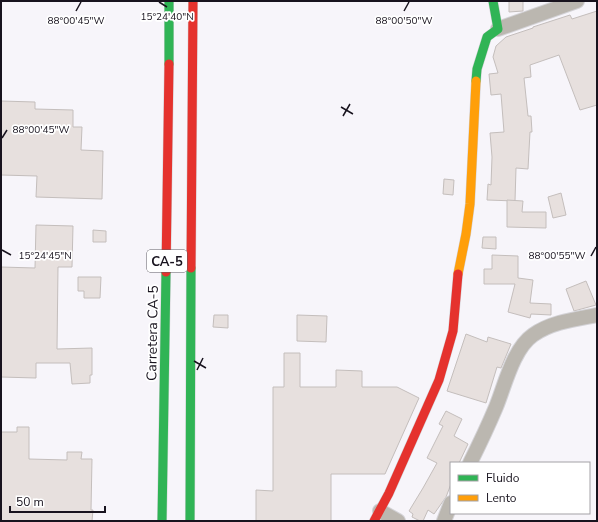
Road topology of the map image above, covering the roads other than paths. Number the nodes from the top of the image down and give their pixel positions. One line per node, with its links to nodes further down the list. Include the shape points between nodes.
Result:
1 (169, 1): 10 (main road, Carretera CA-5 / CA-5)
2 (193, 1): 11 (main road, CA-5)
3 (493, 1): 5 (main road)
4 (577, 1): 5 (street)
5 (498, 29): 9 (main road, via 487,37 477,69 470,204 459,266 453,331 439,380)
6 (597, 315): 7 (street, via 549,326 533,335 521,347)
7 (470, 462)
8 (450, 506): 13 (street)
9 (377, 516): 12 (street)
10 (162, 521)
11 (190, 521)
12 (398, 521)
13 (444, 521)

